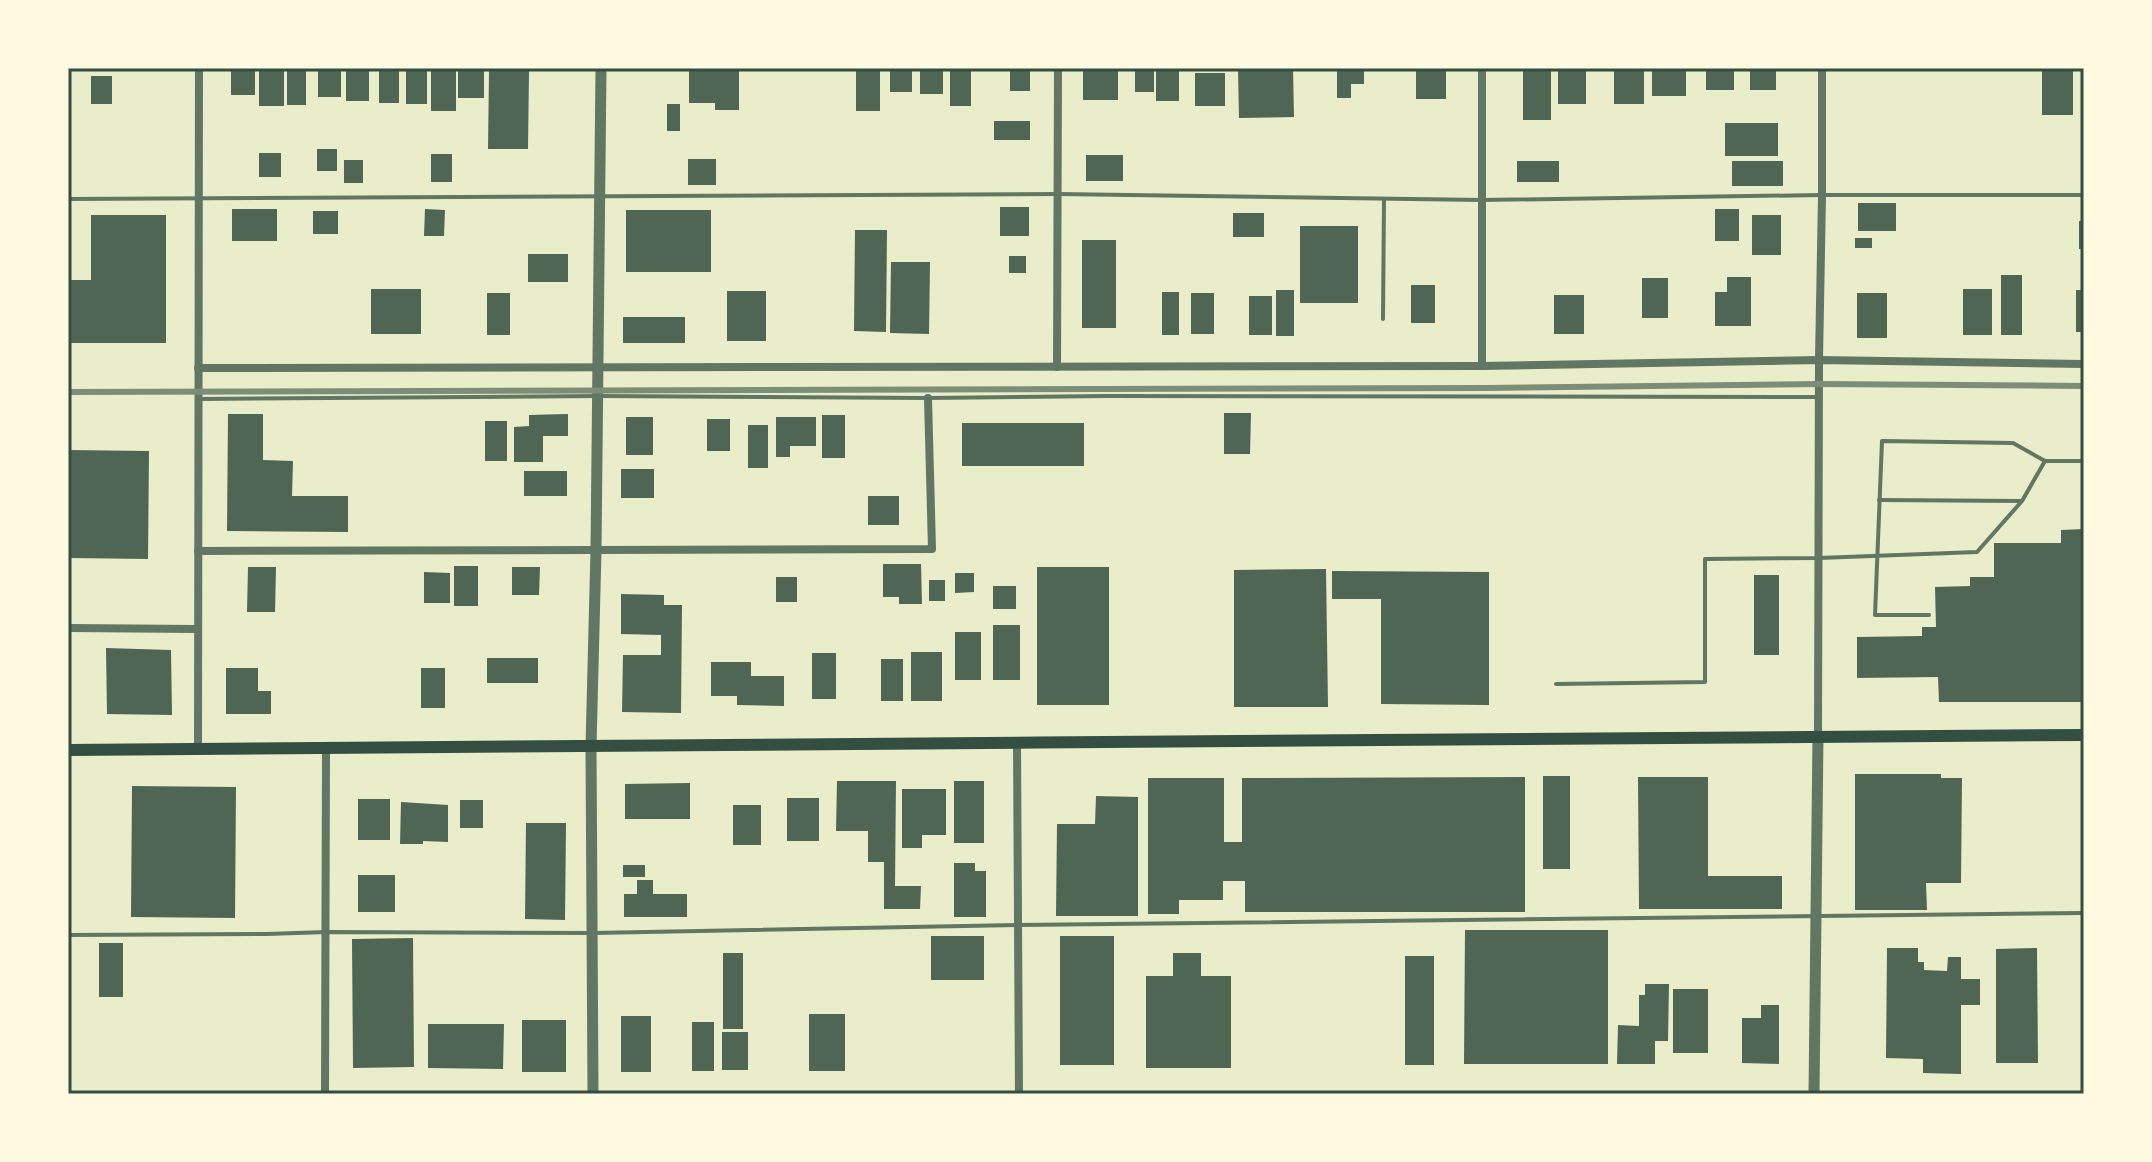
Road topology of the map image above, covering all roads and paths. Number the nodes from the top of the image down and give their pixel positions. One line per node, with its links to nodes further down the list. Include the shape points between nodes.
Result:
1 (199, 68): 11 (street)
2 (601, 68): 9 (street)
3 (1058, 68): 6 (street)
4 (1482, 68): 13 (street)
5 (1822, 68): 7 (street)
6 (1058, 194): 9 (lane); 12 (lane); 19 (street)
7 (1822, 195): 8 (lane); 13 (lane); 15 (street)
8 (2084, 195)
9 (600, 197): 11 (lane); 18 (street)
10 (68, 199): 11 (lane)
11 (199, 199): 20 (street)
12 (1384, 199): 13 (lane); 14 (lane)
13 (1482, 200): 17 (street)
14 (1383, 319)
15 (1819, 360): 16 (street); 17 (street); 22 (street)
16 (2084, 364)
17 (1482, 366): 19 (street)
18 (598, 367): 19 (street); 20 (street); 21 (street)
19 (1057, 367)
20 (198, 368): 24 (street)
21 (598, 396): 23 (lane); 24 (lane); 29 (street)
22 (1819, 397): 23 (lane); 32 (street)
23 (928, 398): 29 (street, via 932,549)
24 (198, 399): 30 (street)
25 (2045, 461): 26 (lane); 27 (lane, via 2013,443 1882,441); 28 (lane)
26 (2084, 461)
27 (1879, 500): 28 (lane); 31 (lane)
28 (2022, 501): 31 (lane, via 1977,552)
29 (596, 550): 30 (street); 40 (street)
30 (198, 551): 35 (street)
31 (1876, 556): 32 (lane); 33 (lane, via 1875,615)
32 (1819, 558): 36 (lane, via 1705,559 1705,682); 37 (street)
33 (1929, 615)
34 (68, 628): 35 (street)
35 (198, 629): 43 (street)
36 (1556, 684)
37 (1818, 735): 38 (main road); 39 (main road); 45 (street)
38 (2084, 735)
39 (1017, 744): 40 (main road); 46 (street)
40 (591, 746): 41 (main road); 48 (street)
41 (326, 748): 43 (main road); 47 (street)
42 (68, 750): 43 (main road)
43 (198, 750)
44 (2084, 913): 45 (lane)
45 (1817, 917): 46 (lane); 53 (street)
46 (1018, 925): 48 (lane); 52 (street)
47 (327, 932): 48 (lane); 49 (lane); 50 (street)
48 (593, 933): 51 (street)
49 (68, 935)
50 (325, 1094)
51 (593, 1094)
52 (1019, 1094)
53 (1814, 1094)

